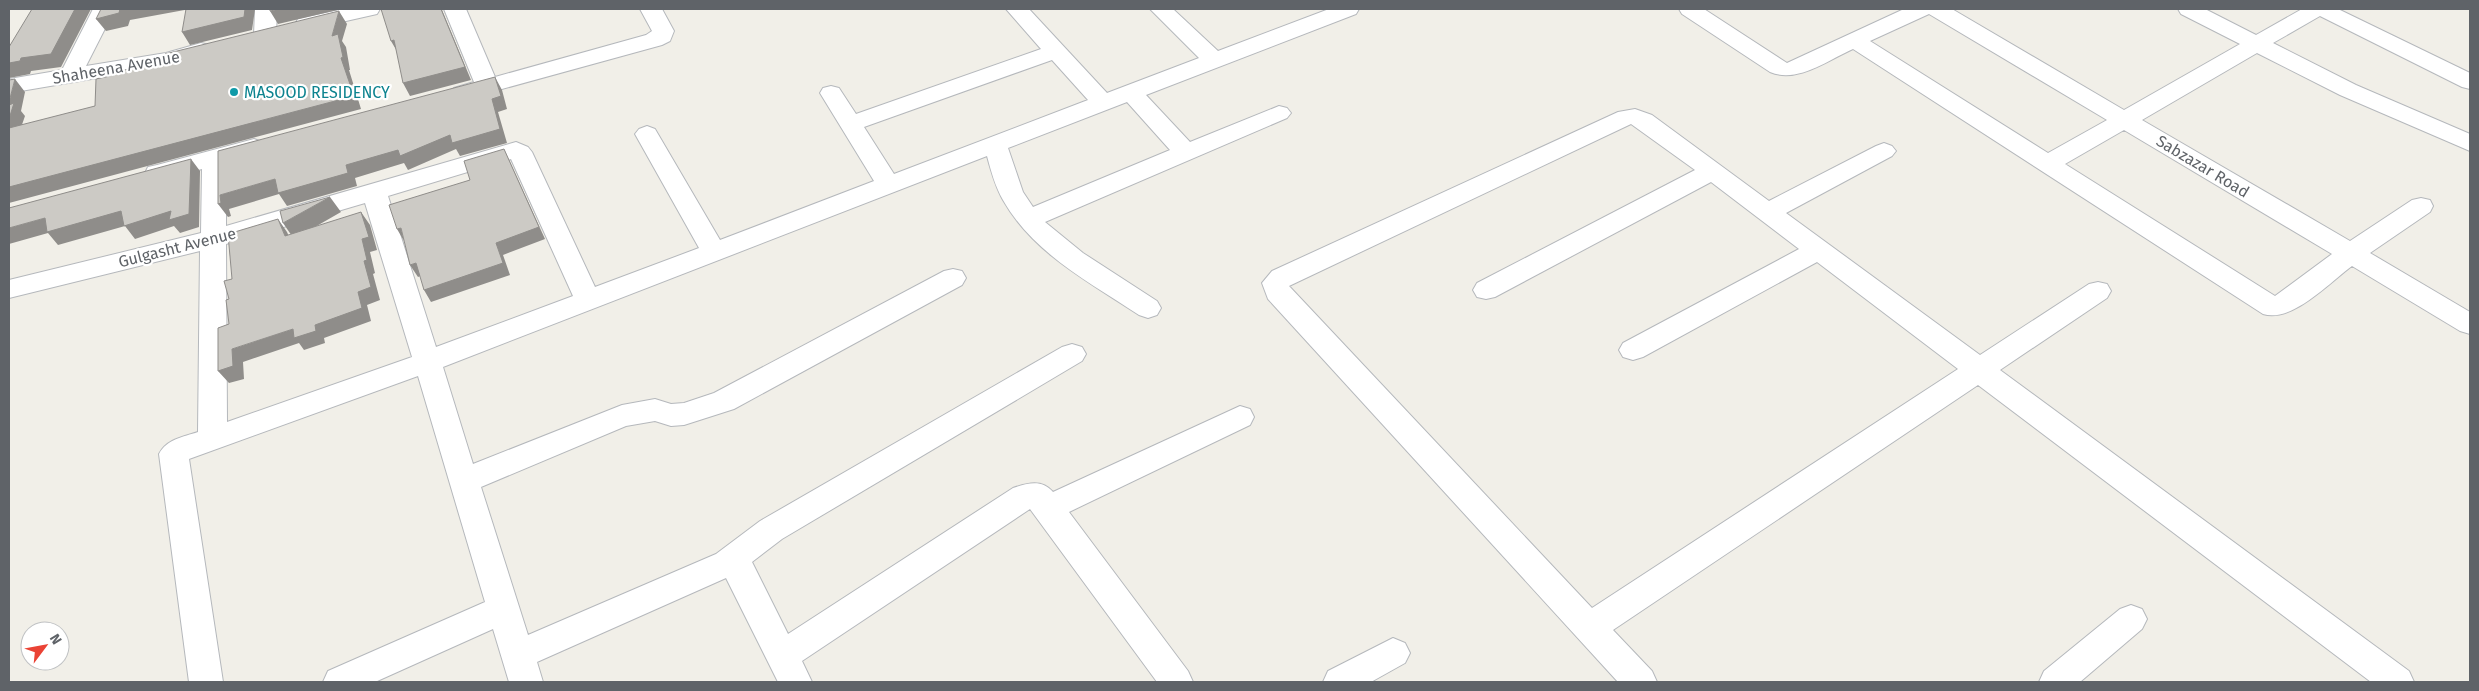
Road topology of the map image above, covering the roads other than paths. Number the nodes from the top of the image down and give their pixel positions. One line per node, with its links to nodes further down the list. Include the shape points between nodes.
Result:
1 (123, 9): 15 (street)
2 (266, 9): 3 (street, via 256,37)
3 (368, 9)
4 (455, 9): 24 (street)
5 (651, 9): 24 (street, via 662,31 662,36 654,40)
6 (1017, 9): 19 (street)
7 (1161, 9): 20 (street)
8 (1348, 9): 20 (street)
9 (1690, 9): 16 (street, via 1785,70)
10 (1921, 9): 16 (street)
11 (1937, 9): 30 (street, Sabzazar Road)
12 (2189, 9): 17 (street)
13 (2317, 9): 17 (street)
14 (2322, 9): 22 (street)
15 (103, 11): 21 (street)
16 (1854, 40): 39 (street)
17 (2256, 44): 30 (street); 34 (street, via 2348,90)
18 (219, 46): 21 (street, Shaheena Avenue, via 168,59)
19 (1056, 51): 28 (street); 31 (street)
20 (1214, 60): 25 (street)
21 (70, 76): 23 (street, Shaheena Avenue)
22 (2470, 82)
23 (9, 86)
24 (487, 86): 27 (street)
25 (1130, 92): 28 (street); 37 (street)
26 (831, 93): 31 (street)
27 (440, 99)
28 (1103, 102): 35 (street)
29 (1279, 113): 37 (street)
30 (2124, 120): 39 (street); 50 (street, Sabzazar Road)
31 (849, 124): 42 (street)
32 (647, 134): 49 (street)
33 (280, 140): 38 (street)
34 (2470, 143)
35 (995, 144): 42 (street); 46 (street, via 1015,198)
36 (1884, 151): 45 (street)
37 (1186, 152): 46 (street)
38 (214, 158): 41 (street); 47 (street)
39 (2047, 164): 50 (street, via 2272,307 2282,305)
40 (1713, 171): 45 (street); 53 (street); 69 (street, via 1644,120 1626,117 1275,283 1277,292)
41 (140, 178)
42 (888, 185): 49 (street)
43 (374, 190): 47 (street, Gulgasht Avenue); 55 (street, Gulgasht Avenue, via 516,150 520,152); 60 (street)
44 (2421, 206): 50 (street)
45 (1768, 212): 48 (street)
46 (1028, 219): 56 (street, via 1051,242)
47 (213, 239): 52 (street, Gulgasht Avenue); 63 (street)
48 (1818, 250): 58 (street); 61 (street)
49 (714, 251): 55 (street)
50 (2351, 253): 57 (street, Sabzazar Road)
51 (954, 278): 64 (street, via 724,401 684,414 671,415 655,410 622,416)
52 (9, 289)
53 (1486, 290)
54 (2098, 291): 61 (street)
55 (588, 300): 60 (street)
56 (1148, 308)
57 (2470, 324)
58 (1633, 350)
59 (1072, 354): 66 (street, via 771,530)
60 (426, 362): 63 (street); 64 (street)
61 (1979, 370): 69 (street); 79 (street)
62 (1240, 416): 65 (street)
63 (212, 439): 73 (street, via 174,454)
64 (463, 481): 67 (street)
65 (1048, 508): 72 (street, via 1037,495 1024,497); 75 (street)
66 (727, 563): 71 (street); 72 (street, via 740,571)
67 (504, 609): 71 (street); 74 (street)
68 (2131, 619): 78 (street)
69 (1589, 628): 77 (street)
70 (1393, 653): 76 (street)
71 (522, 668)
72 (789, 669)
73 (206, 682)
74 (340, 682)
75 (1176, 682)
76 (1340, 682)
77 (1640, 682)
78 (2056, 682)
79 (2397, 682)

